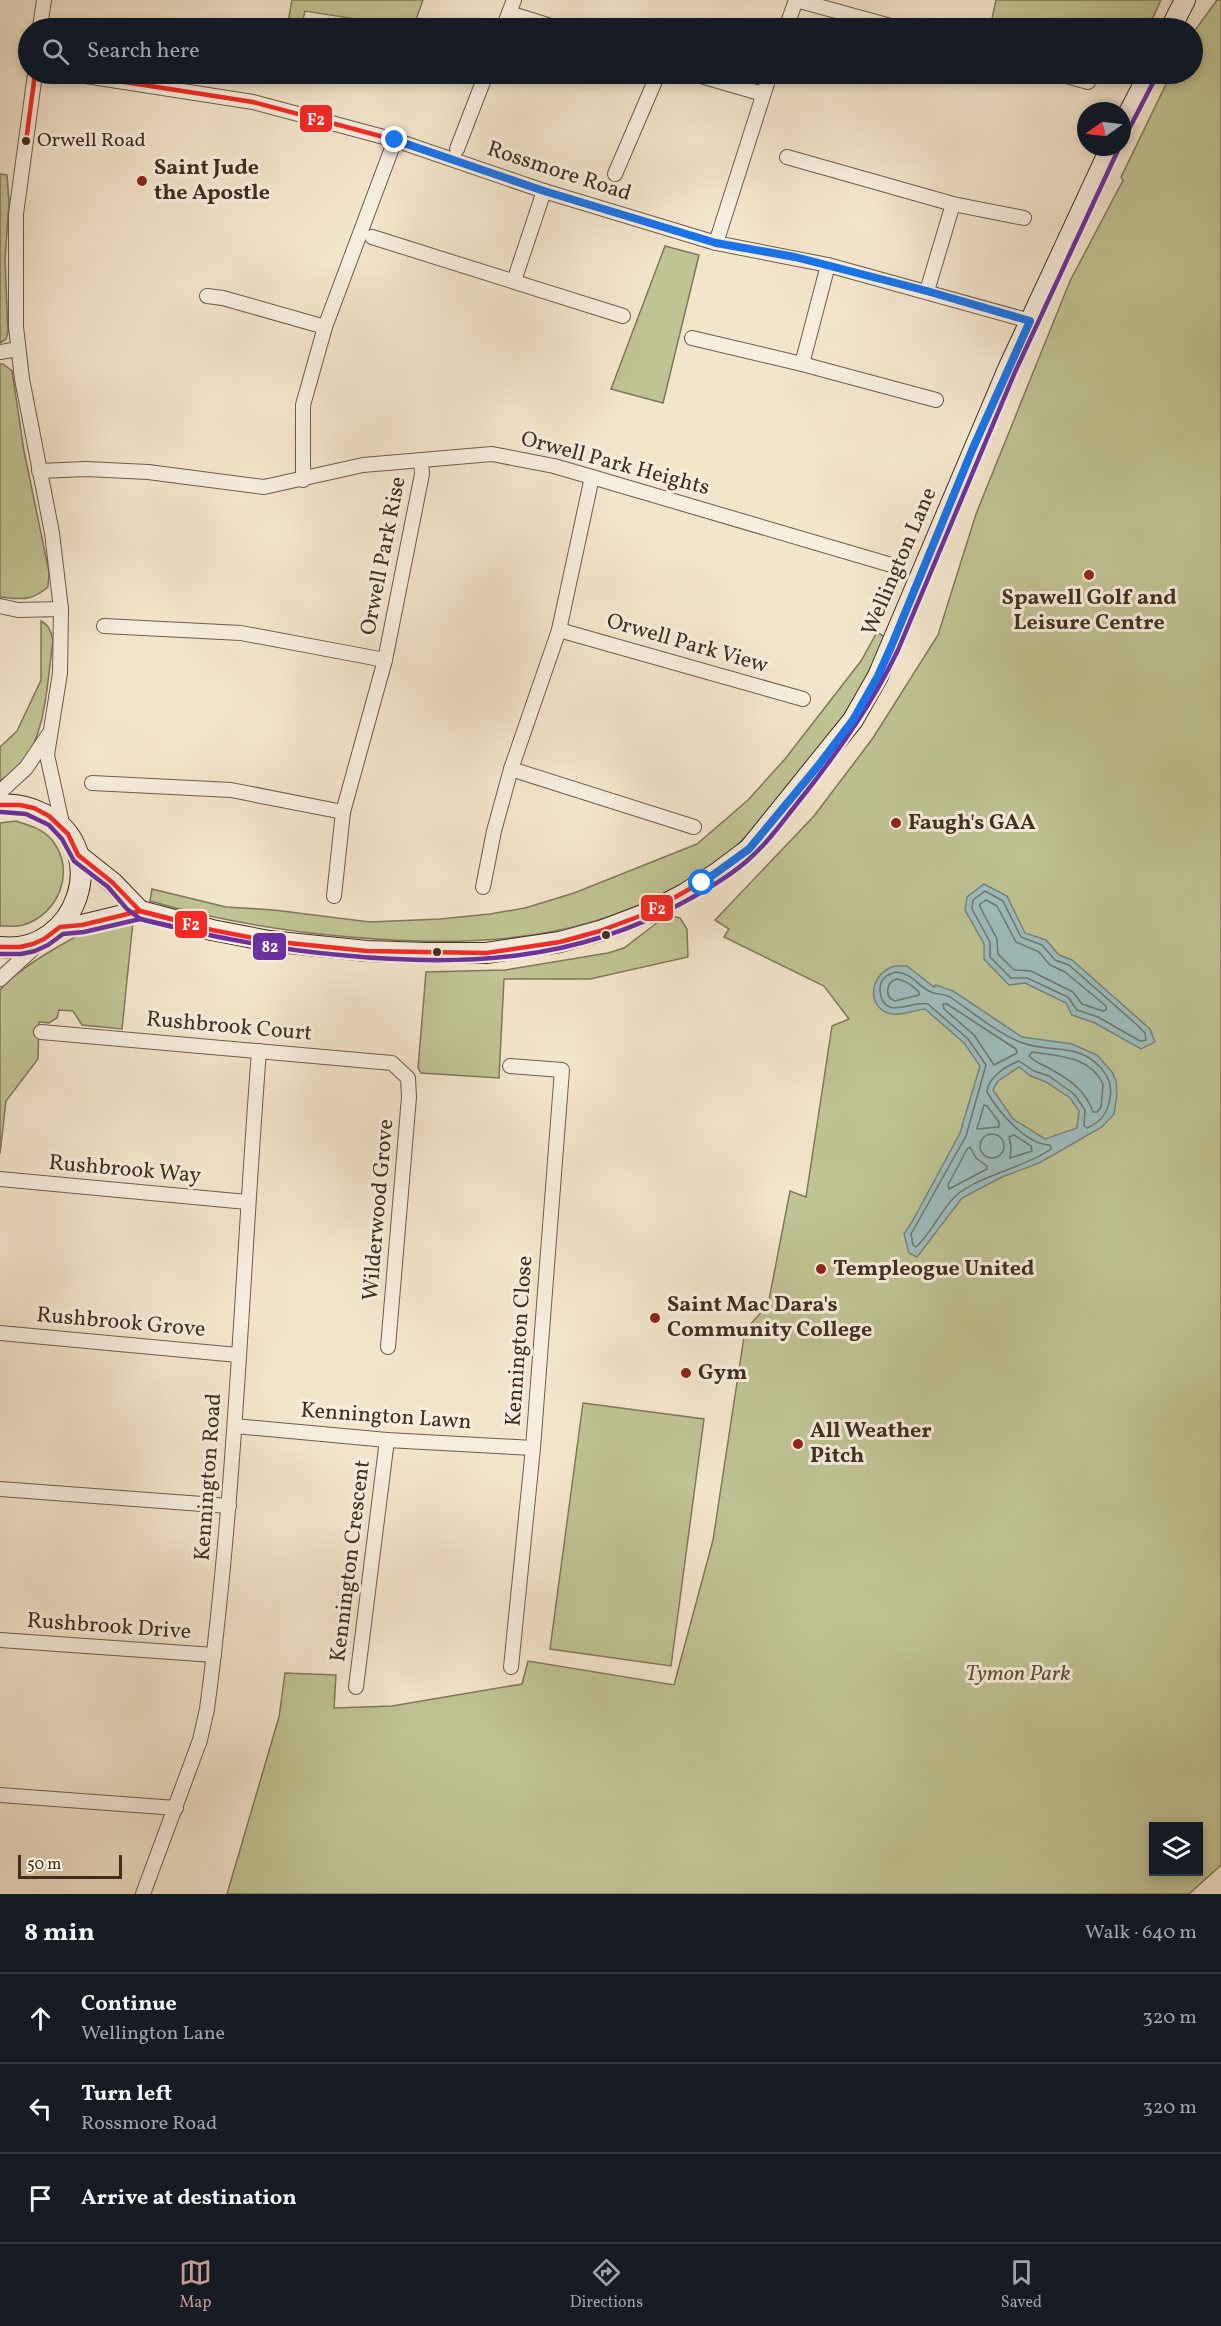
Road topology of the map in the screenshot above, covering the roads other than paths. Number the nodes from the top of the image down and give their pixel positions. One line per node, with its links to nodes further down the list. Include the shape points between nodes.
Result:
1 (44, 0): 5 (street)
2 (796, 0): 7 (street); 8 (street)
3 (1185, 0): 9 (street)
4 (512, 6): 6 (street)
5 (41, 18)
6 (537, 18)
7 (790, 18)
8 (862, 18)
9 (1176, 18)
10 (34, 84): 37 (street, via 16,214)
11 (137, 84): 19 (street, Rossmore Road, via 253,102)
12 (482, 84): 20 (street)
13 (654, 84): 23 (street)
14 (728, 84): 17 (street)
15 (766, 84): 17 (street)
16 (1144, 84): 18 (street)
17 (763, 94): 28 (street)
18 (1131, 109)
19 (395, 140): 24 (street, Rossmore Road); 35 (street)
20 (458, 149)
21 (1107, 156): 34 (street, Wellington Lane)
22 (788, 157): 25 (street)
23 (615, 174)
24 (544, 191): 28 (street, Rossmore Road); 30 (street)
25 (953, 204): 26 (street); 31 (street)
26 (1024, 218)
27 (372, 237): 30 (street)
28 (716, 243): 29 (street, Rossmore Road)
29 (828, 265): 31 (street, Rossmore Road); 39 (street)
30 (514, 281): 33 (street)
31 (927, 291): 34 (street, Rossmore Road)
32 (207, 296): 35 (street)
33 (623, 316)
34 (1030, 321): 63 (street, Wellington Lane, via 868,694 853,720 749,849 717,873 648,914 600,931 560,942 486,953 367,951 269,941)
35 (325, 327): 44 (street, via 303,405)
36 (692, 338): 39 (street)
37 (18, 349): 38 (street); 42 (street)
38 (0, 352)
39 (802, 364): 40 (street)
40 (936, 400)
41 (421, 460): 43 (street, Orwell Park Heights, via 492,454); 44 (street, Orwell Park Heights, via 363,465); 50 (street, Orwell Park Rise, via 422,474)
42 (39, 471): 44 (street, Orwell Park Heights, via 148,472 264,487); 47 (street, via 52,533)
43 (592, 477): 45 (street, Orwell Park Heights); 49 (street)
44 (303, 480)
45 (888, 564)
46 (0, 606): 47 (street, via 18,610)
47 (61, 609): 52 (street, via 60,673)
48 (104, 626): 50 (street, Orwell Park Rise, via 241,633)
49 (559, 630): 51 (street, Orwell Park View); 53 (street)
50 (385, 660): 57 (street, Orwell Park Rise)
51 (803, 699)
52 (51, 729): 55 (street, via 26,768); 59 (street, via 47,755)
53 (511, 769): 58 (street); 61 (street)
54 (92, 783): 57 (street, via 231,790)
55 (0, 792)
56 (0, 805): 59 (street, via 34,808)
57 (343, 812): 62 (street, Orwell Park Rise)
58 (694, 827)
59 (63, 828): 60 (street)
60 (78, 855): 63 (street); 64 (street, via 79,894 74,908)
61 (483, 887)
62 (334, 897)
63 (140, 911): 64 (street, Wellington Lane)
64 (52, 933): 65 (street, Wellington Lane, via 20,947); 66 (street)
65 (0, 947)
66 (0, 979)
67 (41, 1032): 68 (street, Rushbrook Court)
68 (259, 1051): 70 (street, Rushbrook Court, via 392,1063); 72 (street, Kennington Road)
69 (510, 1066): 78 (street, Kennington Close, via 562,1070)
70 (408, 1078): 74 (street, Wilderwood Grove)
71 (0, 1179): 72 (street, Rushbrook Way)
72 (247, 1202): 75 (street, Kennington Road)
73 (0, 1334): 75 (street, Rushbrook Grove)
74 (388, 1347)
75 (238, 1355): 76 (street, Kennington Road)
76 (235, 1426): 77 (street, Kennington Lawn); 80 (street, Kennington Road)
77 (387, 1440): 78 (street, Kennington Lawn); 84 (street, Kennington Crescent)
78 (533, 1448): 83 (street, Kennington Close)
79 (0, 1489): 80 (street)
80 (229, 1506): 82 (street, Kennington Road)
81 (0, 1640): 82 (street, Rushbrook Drive)
82 (214, 1655): 86 (street, Kennington Road, via 200,1740)
83 (511, 1667)
84 (356, 1687)
85 (0, 1795): 86 (street)
86 (176, 1808): 87 (street, Kennington Road)
87 (143, 1894)

